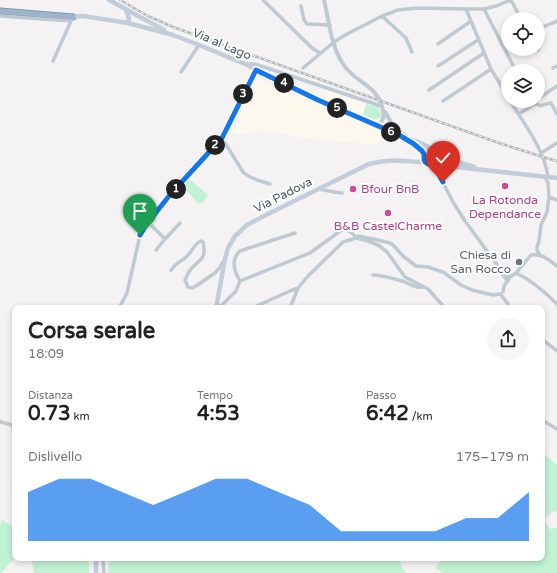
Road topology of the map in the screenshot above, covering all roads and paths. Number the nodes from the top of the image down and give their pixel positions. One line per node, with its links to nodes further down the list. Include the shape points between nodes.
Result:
1 (109, 0): 8 (main road)
2 (263, 0): 27 (street)
3 (324, 0): 19 (street)
4 (511, 0): 7 (street); 10 (street)
5 (301, 6): 19 (street, via 307,24)
6 (466, 9): 7 (street); 13 (street, via 417,8 398,10); 15 (street)
7 (484, 9): 31 (street)
8 (126, 10): 11 (main road); 17 (main road)
9 (0, 11): 14 (highway)
10 (517, 12)
11 (131, 13): 18 (main road); 21 (main road)
12 (0, 16): 14 (street)
13 (382, 16): 23 (street); 26 (street, via 406,38)
14 (72, 19): 17 (main road, Via al Lago, via 83,16); 29 (street)
15 (471, 21): 22 (street); 24 (street)
16 (557, 21): 20 (street)
17 (128, 23): 18 (main road, Via al Lago)
18 (136, 24): 21 (main road, Via al Lago)
19 (330, 25): 23 (street)
20 (545, 26)
21 (173, 35): 25 (main road, Via al Lago)
22 (478, 40): 28 (street); 32 (street)
23 (334, 42): 27 (street); 43 (street, via 344,66 375,94)
24 (438, 44)
25 (199, 45): 30 (main road, Via al Lago); 36 (street)
26 (412, 52)
27 (320, 53): 33 (street)
28 (484, 54): 34 (street); 39 (street)
29 (53, 61)
30 (245, 64): 35 (main road, Via al Lago); 43 (street, via 255,64)
31 (512, 64)
32 (438, 66)
33 (303, 68)
34 (491, 69): 37 (street); 41 (street)
35 (256, 70): 49 (main road, Via al Lago); 51 (street)
36 (181, 72)
37 (501, 85)
38 (557, 86): 40 (street)
39 (429, 90)
40 (545, 95)
41 (443, 101)
42 (545, 104): 47 (street, via 551,104)
43 (381, 106): 48 (street); 49 (street, via 384,116)
44 (515, 108): 46 (street)
45 (527, 108): 46 (street)
46 (519, 114): 55 (street)
47 (557, 114)
48 (388, 118): 49 (street, via 386,126); 52 (street, via 395,129)
49 (381, 127): 50 (main road, Via al Lago)
50 (399, 135): 52 (main road); 56 (main road, via 416,145)
51 (222, 138): 65 (street, via 246,175); 70 (street)
52 (409, 138): 54 (main road)
53 (557, 143): 55 (street)
54 (433, 150): 56 (main road, Via Padova, via 428,150); 57 (main road)
55 (541, 153): 62 (street)
56 (424, 155): 58 (main road, Via Padova); 59 (main road, via 424,160)
57 (449, 159): 60 (main road); 61 (main road)
58 (414, 161): 59 (main road, Via Padova); 66 (main road, Via Padova, via 379,161)
59 (430, 165): 60 (main road, Via Padova); 64 (street)
60 (446, 167): 61 (main road, Via Padova); 64 (street, via 442,174)
61 (488, 170): 62 (main road)
62 (548, 177): 63 (main road); 68 (street)
63 (557, 178)
64 (443, 182): 80 (street, via 465,221)
65 (270, 184)
66 (318, 188): 67 (street); 77 (main road, Via Padova, via 247,225 235,236)
67 (342, 193)
68 (549, 197): 69 (street); 76 (street, via 537,250)
69 (557, 200)
70 (148, 222): 74 (street); 90 (street, via 140,235 127,293)
71 (180, 224): 74 (street)
72 (295, 233): 84 (street, via 240,251 234,262)
73 (356, 238): 84 (street, via 343,229 310,253); 86 (street, via 378,245 387,252 405,277); 87 (street, via 343,242); 88 (street, via 358,236 390,243 416,266 443,272 472,290 493,295)
74 (165, 239): 75 (street)
75 (156, 250)
76 (540, 255): 78 (street); 81 (street, via 530,255)
77 (225, 259): 79 (street, via 216,273 196,286 188,287 185,280 204,255 204,245 200,241); 91 (main road, Via Padova)
78 (557, 266)
79 (171, 270)
80 (501, 270): 83 (street); 85 (street)
81 (516, 273): 83 (street); 89 (street)
82 (373, 275): 86 (street)
83 (510, 277): 85 (street)
84 (240, 281): 92 (street, via 236,291)
85 (508, 281): 88 (street)
86 (423, 287): 95 (street)
87 (298, 288): 93 (street); 94 (street)
88 (502, 294): 96 (street)
89 (557, 302)
90 (121, 305)
91 (216, 305)
92 (222, 305)
93 (259, 305)
94 (291, 305)
95 (442, 305)
96 (510, 305)
97 (545, 341): 98 (street)
98 (557, 351)
99 (0, 421): 101 (street)
100 (545, 422): 102 (street)
101 (12, 425)
102 (557, 429)
103 (96, 561): 105 (main road)
104 (103, 561): 106 (street)
105 (96, 573)
106 (104, 573)

